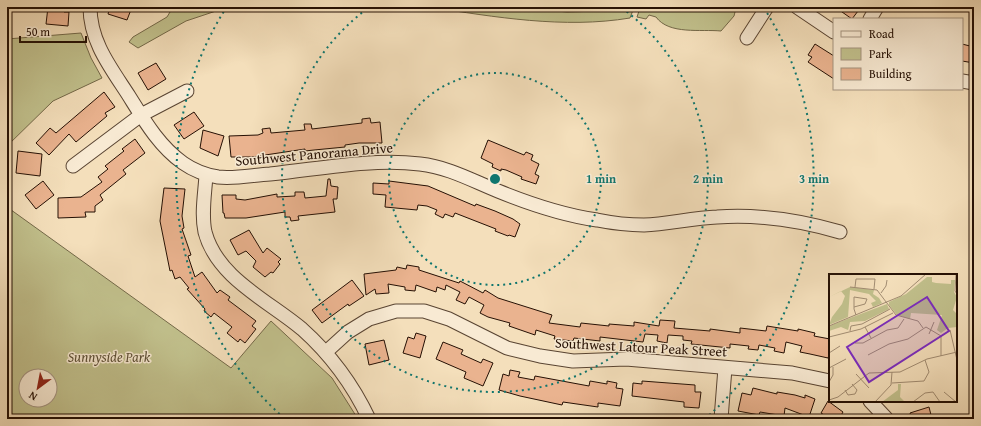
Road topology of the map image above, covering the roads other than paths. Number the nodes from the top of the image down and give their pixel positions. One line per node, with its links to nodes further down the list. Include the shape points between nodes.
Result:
1 (90, 7): 11 (street, Southwest Panorama Drive, via 90,22 99,47)
2 (767, 7): 7 (street)
3 (796, 7): 6 (street)
4 (877, 7): 5 (street)
5 (871, 18)
6 (833, 31)
7 (747, 38)
8 (963, 81): 9 (street)
9 (974, 83)
10 (187, 92): 11 (street)
11 (141, 115): 12 (street); 13 (street, Southwest Panorama Drive, via 161,144 175,157)
12 (73, 166)
13 (206, 175): 14 (street, Southwest Panorama Drive, via 236,177 404,162 440,168 534,206 565,215 642,225 714,217 780,218); 15 (street, via 203,207 205,232 218,259 235,277 302,329)
14 (840, 232)
15 (326, 352): 16 (street, Southwest Latour Peak Street, via 348,332 368,319 396,310 424,311 449,319 507,348 540,356 573,361 626,359); 20 (street, via 346,379)
16 (725, 368): 17 (street, Southwest Latour Peak Street, via 792,373); 21 (street)
17 (829, 381)
18 (871, 402): 19 (street)
19 (886, 418)
20 (369, 419)
21 (721, 419)

